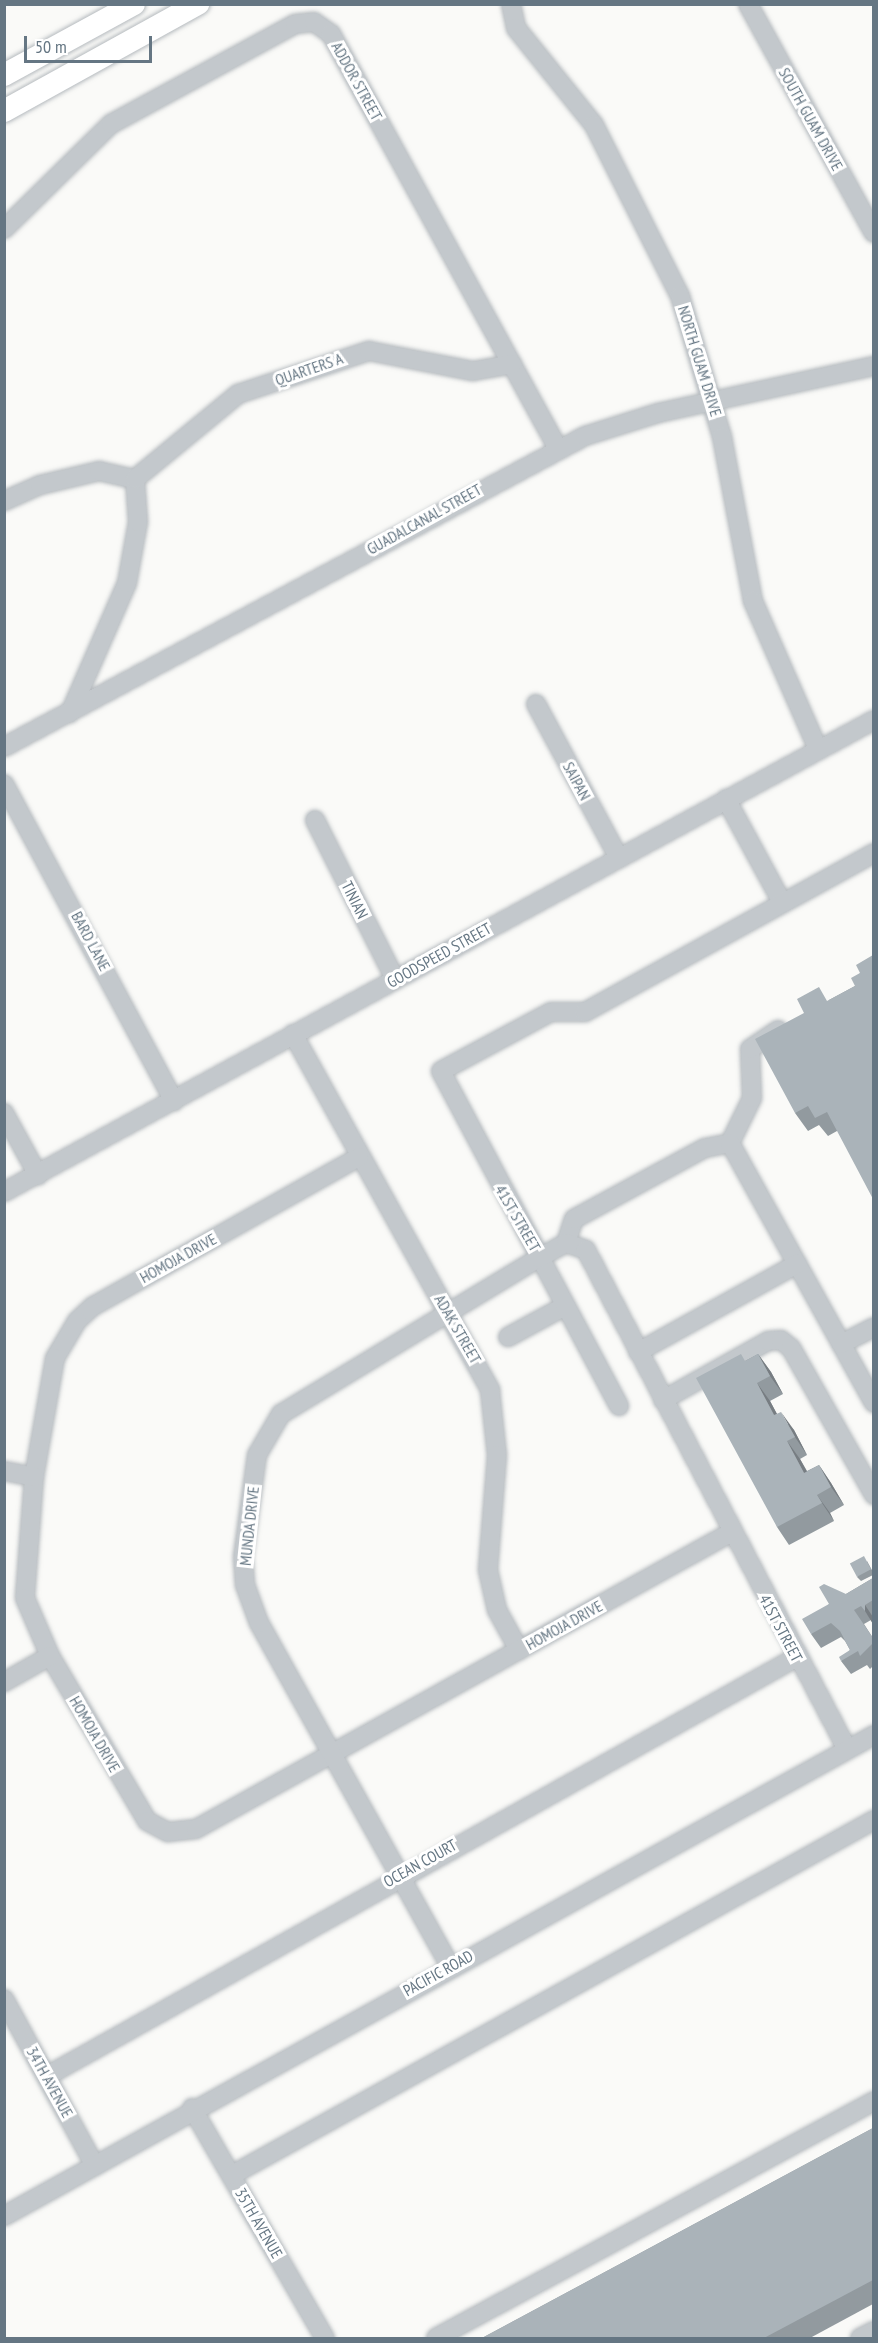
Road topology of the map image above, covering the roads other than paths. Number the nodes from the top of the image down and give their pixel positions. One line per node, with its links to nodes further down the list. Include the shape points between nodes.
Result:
1 (134, 4): 5 (main road)
2 (198, 4): 6 (main road)
3 (511, 4): 11 (street, NORTH GUAM DRIVE, via 516,28 594,125 646,226 680,296)
4 (748, 4): 8 (street, SOUTH GUAM DRIVE)
5 (4, 75)
6 (4, 111)
7 (4, 229): 9 (street, ADDOR STREET, via 111,124 295,24 314,22 332,34)
8 (873, 233)
9 (512, 364): 12 (street, ADDOR STREET); 13 (street, QUARTERS A, via 472,371 369,351 345,356 238,394)
10 (873, 366): 11 (street, GUADALCANAL STREET)
11 (712, 402): 12 (street, GUADALCANAL STREET, via 623,423); 19 (street, NORTH GUAM DRIVE, via 755,611)
12 (558, 448): 16 (street, GUADALCANAL STREET)
13 (135, 479): 14 (street, via 99,471 40,485); 16 (street, via 138,522 127,583)
14 (4, 501)
15 (536, 704): 24 (street, SAIPAN)
16 (70, 713): 18 (street, GUADALCANAL STREET)
17 (873, 720): 19 (street, GOODSPEED STREET)
18 (4, 747)
19 (818, 749): 21 (street, GOODSPEED STREET)
20 (4, 784): 29 (street, BARD LANE)
21 (726, 799): 24 (street, GOODSPEED STREET); 25 (street)
22 (315, 820): 26 (street, TINIAN)
23 (873, 853): 25 (street)
24 (619, 858): 26 (street, GOODSPEED STREET)
25 (782, 902): 36 (street, 41ST STREET, via 585,1012 551,1012 441,1071)
26 (395, 979): 28 (street, GOODSPEED STREET)
27 (798, 1018): 31 (street, via 750,1049 752,1098)
28 (293, 1034): 29 (street, GOODSPEED STREET); 32 (street, ADAK STREET)
29 (174, 1101): 33 (street, GOODSPEED STREET)
30 (4, 1113): 33 (street)
31 (730, 1143): 35 (street, via 705,1148 574,1219); 37 (street)
32 (359, 1157): 39 (street, ADAK STREET); 48 (street, HOMOJA DRIVE, via 102,1301 77,1321 55,1358)
33 (38, 1175): 34 (street, GOODSPEED STREET)
34 (4, 1192)
35 (566, 1243): 36 (street, 41ST STREET); 43 (street, 41ST STREET, via 586,1250)
36 (539, 1258): 38 (street); 39 (street, MUNDA DRIVE)
37 (797, 1264): 42 (street); 43 (street)
38 (565, 1306): 41 (street); 46 (street)
39 (450, 1314): 51 (street, ADAK STREET, via 483,1373 494,1408 497,1455 488,1570 497,1610); 57 (street, MUNDA DRIVE, via 290,1407 270,1425 257,1455 243,1557 245,1585 259,1623)
40 (873, 1327): 42 (street)
41 (508, 1337)
42 (841, 1344): 45 (street)
43 (638, 1352): 44 (street, 41ST STREET)
44 (663, 1400): 49 (street, via 768,1341 781,1340 791,1348); 50 (street, 41ST STREET)
45 (873, 1403)
46 (619, 1407)
47 (4, 1471): 48 (street)
48 (34, 1477): 52 (street, HOMOJA DRIVE, via 24,1584 30,1613)
49 (873, 1495)
50 (730, 1533): 51 (street, HOMOJA DRIVE); 53 (street, 41ST STREET)
51 (519, 1650): 57 (street, HOMOJA DRIVE)
52 (50, 1656): 54 (street); 57 (street, HOMOJA DRIVE, via 141,1814 159,1829 196,1829)
53 (797, 1657): 56 (street, 41ST STREET); 59 (street, OCEAN COURT)
54 (4, 1682)
55 (873, 1735): 56 (street, PACIFIC ROAD)
56 (847, 1749): 60 (street, PACIFIC ROAD)
57 (335, 1754): 59 (street, MUNDA DRIVE)
58 (873, 1821): 66 (street)
59 (400, 1874): 60 (street, MUNDA DRIVE); 62 (street, OCEAN COURT)
60 (450, 1966): 64 (street, PACIFIC ROAD)
61 (4, 2000): 62 (street, 34TH AVENUE)
62 (47, 2076): 65 (street, 34TH AVENUE)
63 (873, 2101): 70 (street)
64 (192, 2108): 65 (street, PACIFIC ROAD); 66 (street, 35TH AVENUE)
65 (95, 2166): 67 (street, PACIFIC ROAD)
66 (232, 2175): 69 (street, 35TH AVENUE)
67 (4, 2216)
68 (873, 2331): 71 (street)
69 (325, 2338)
70 (436, 2338)
71 (860, 2338)

